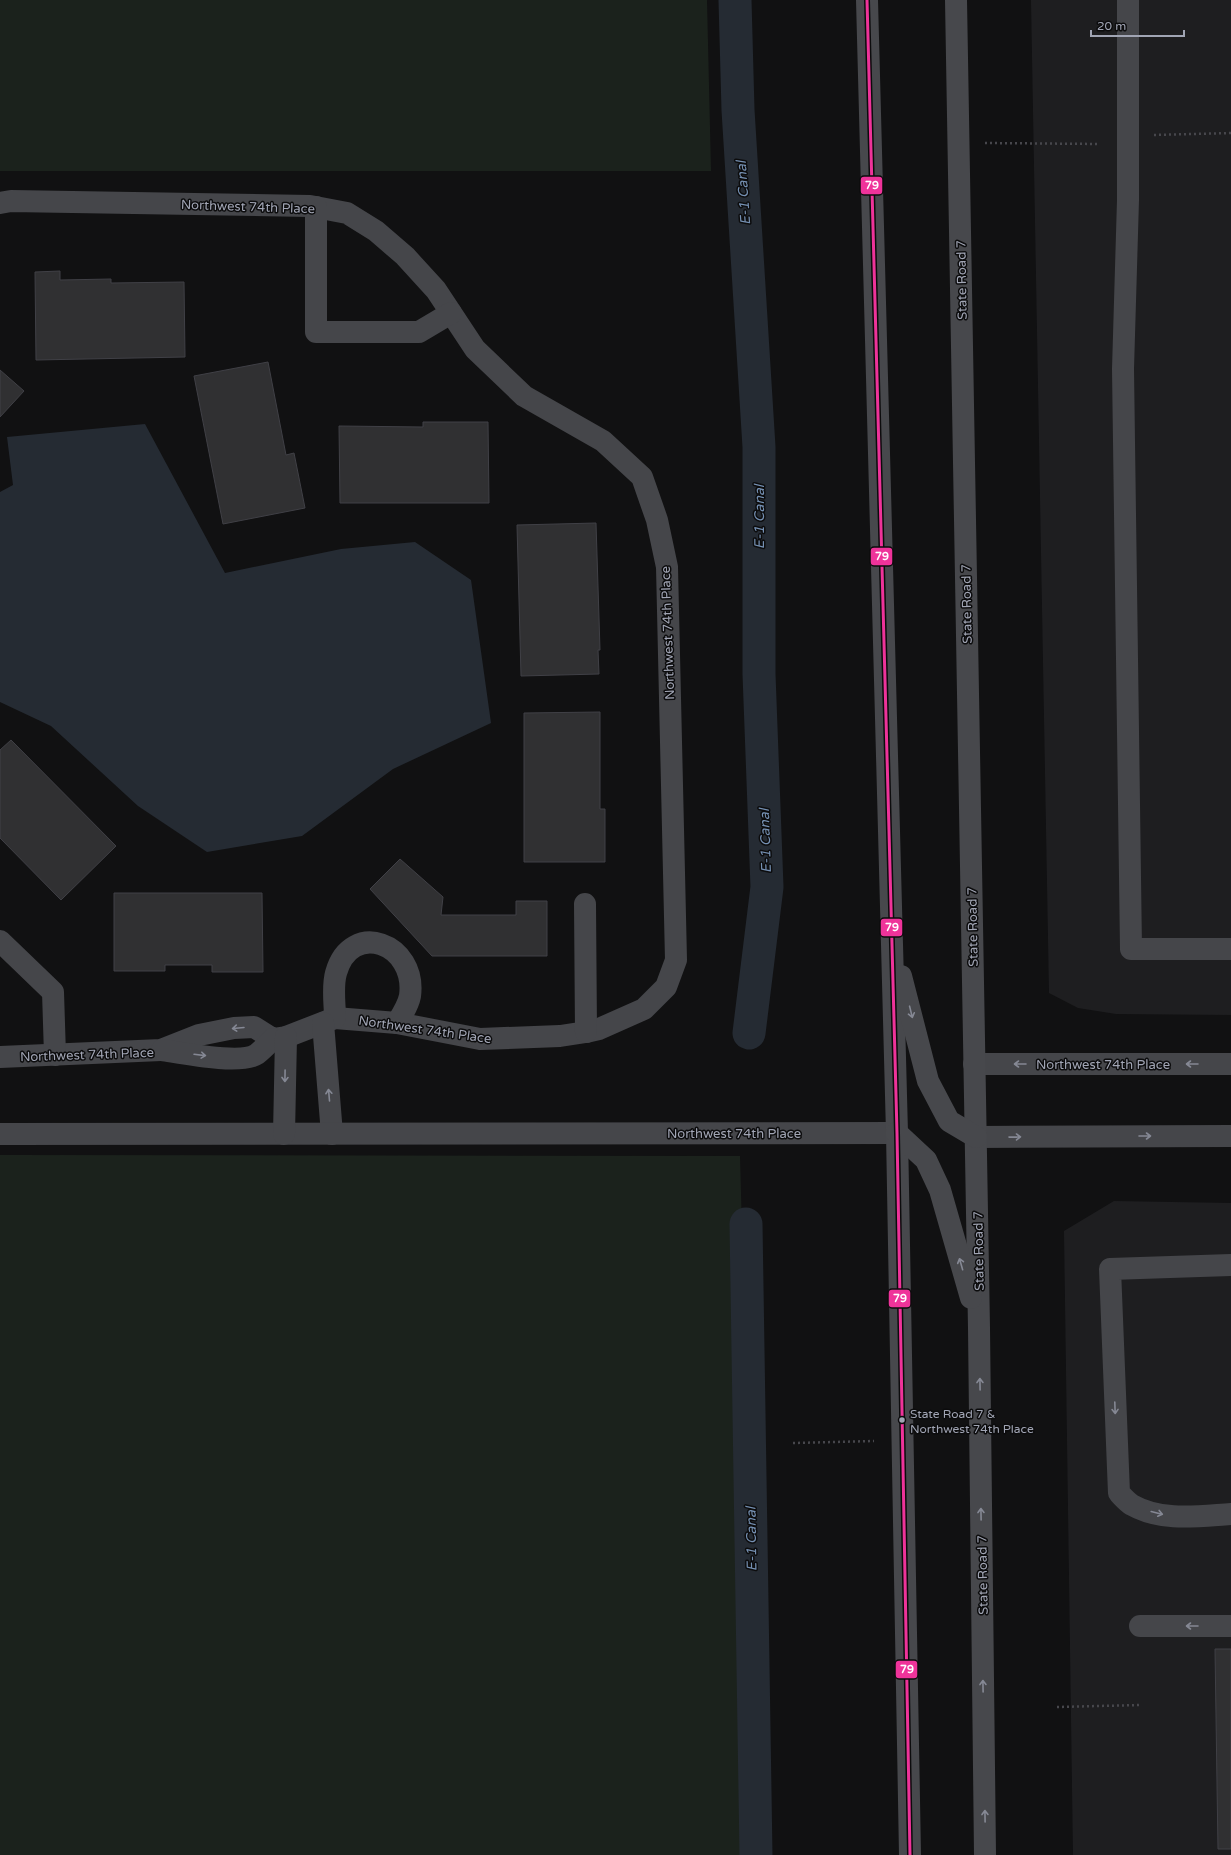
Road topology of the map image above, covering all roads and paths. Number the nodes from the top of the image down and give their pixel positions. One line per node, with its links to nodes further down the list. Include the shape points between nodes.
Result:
1 (867, 0): 11 (main road)
2 (956, 0): 6 (main road, State Road 7)
3 (1128, 0): 5 (street)
4 (1231, 133): 5 (path, via 1156,135)
5 (1129, 141): 6 (path, via 1112,144); 13 (street, via 1123,369 1131,949)
6 (959, 143): 21 (main road, State Road 7)
7 (0, 203): 8 (street, Northwest 74th Place, via 27,201)
8 (316, 207): 9 (street, Northwest 74th Place, via 347,213 376,231 405,256 436,290); 9 (street, via 316,332 419,332)
9 (451, 313): 16 (street, Northwest 74th Place, via 474,349 524,396 603,441 642,477 657,520 667,567 676,960 666,987 644,1009 599,1029)
10 (585, 904): 16 (street)
11 (891, 934): 23 (main road); 28 (main road, one-way to 28, via 928,1081 949,1121)
12 (0, 941): 19 (street, via 53,992)
13 (1231, 948)
14 (329, 1021): 15 (street, Northwest 74th Place); 15 (street, via 336,973 341,960 349,950 362,943 377,943 391,947 403,960 410,978 410,996); 17 (street, Northwest 74th Place); 26 (street, one-way to 14)
15 (397, 1023): 16 (street, Northwest 74th Place, via 480,1040 560,1036)
16 (586, 1032)
17 (279, 1038): 18 (street, Northwest 74th Place, one-way to 18, via 254,1026 234,1028 199,1035); 18 (street, one-way to 17, via 225,1059 256,1055); 25 (street, one-way to 25)
18 (161, 1050): 19 (street, Northwest 74th Place)
19 (55, 1055): 20 (street, Northwest 74th Place)
20 (0, 1057)
21 (974, 1064): 22 (street, Northwest 74th Place, one-way to 21); 28 (main road, State Road 7)
22 (1231, 1064)
23 (897, 1133): 26 (street, Northwest 74th Place); 30 (main road, one-way to 23, via 940,1190 926,1160); 31 (main road)
24 (0, 1134): 25 (street, Northwest 74th Place)
25 (284, 1134): 26 (street, Northwest 74th Place)
26 (332, 1134)
27 (1231, 1136): 28 (street, one-way to 27)
28 (976, 1137): 30 (main road, State Road 7)
29 (1231, 1265): 33 (street, one-way to 33, via 1110,1269 1118,1493 1132,1505 1156,1514 1179,1518)
30 (979, 1328): 39 (main road, State Road 7, one-way to 30)
31 (902, 1440): 32 (path); 38 (main road)
32 (793, 1443)
33 (1231, 1514)
34 (1140, 1626): 35 (street, one-way to 34)
35 (1231, 1626)
36 (1140, 1705): 37 (path)
37 (1057, 1707)
38 (910, 1855)
39 (986, 1855)

